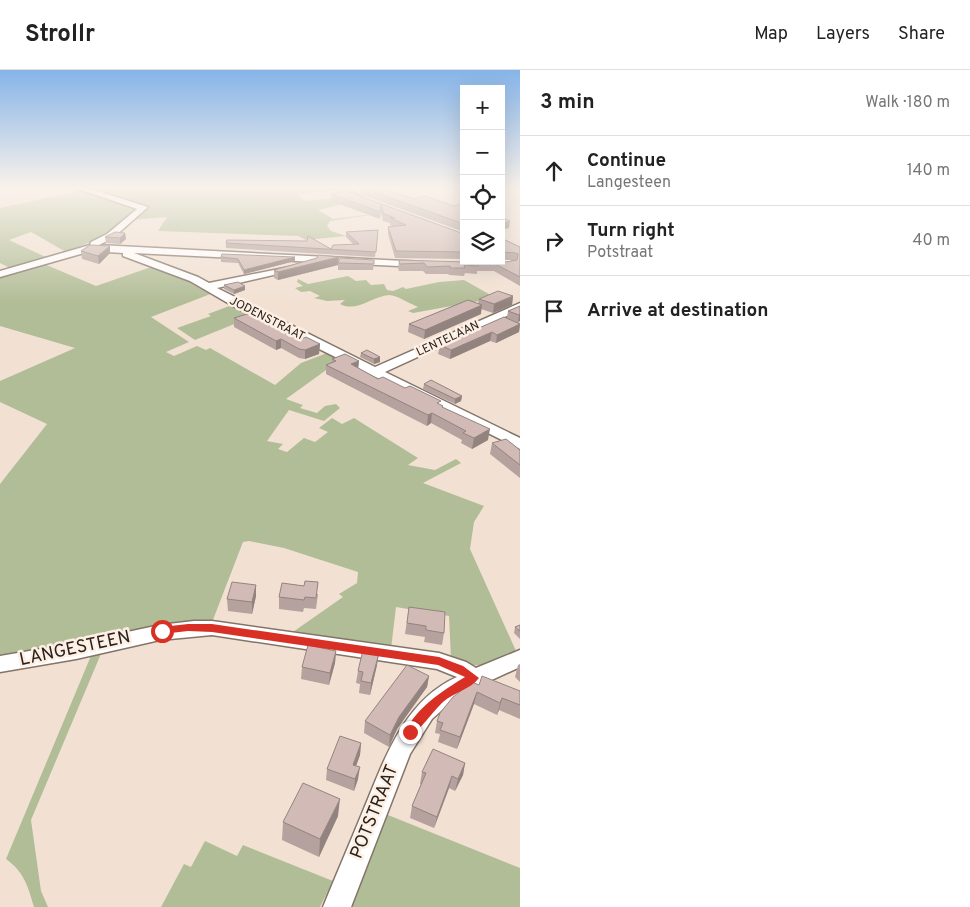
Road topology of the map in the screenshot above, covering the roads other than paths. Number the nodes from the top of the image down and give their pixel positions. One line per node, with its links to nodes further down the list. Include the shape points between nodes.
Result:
1 (122, 226): 2 (street)
2 (91, 248): 3 (street); 9 (street)
3 (122, 249): 4 (street); 10 (street, JODENSTRAAT)
4 (323, 258): 6 (street); 10 (street, via 264,276)
5 (505, 260): 8 (street)
6 (430, 264)
7 (490, 266): 8 (street)
8 (517, 267)
9 (0, 274)
10 (207, 287): 12 (street, JODENSTRAAT)
11 (520, 306): 12 (street, LENTELAAN)
12 (375, 372): 13 (street, JODENSTRAAT)
13 (520, 444)
14 (520, 658): 16 (street, POTSTRAAT)
15 (0, 664): 16 (street, LANGESTEEN, via 188,627 439,661)
16 (474, 678): 17 (street, POTSTRAAT, via 441,697 410,732)
17 (337, 907)

